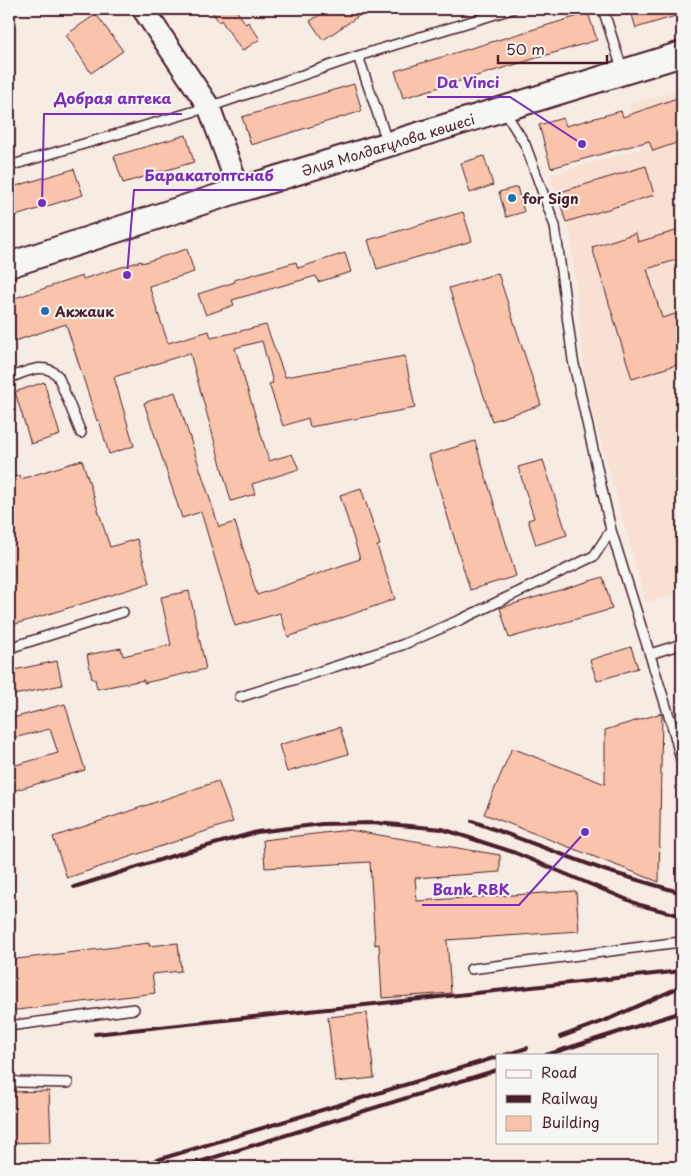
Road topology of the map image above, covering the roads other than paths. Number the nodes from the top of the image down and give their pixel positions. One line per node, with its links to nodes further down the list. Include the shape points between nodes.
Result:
1 (143, 9): 7 (street)
2 (512, 9): 5 (lane)
3 (603, 9): 6 (lane)
4 (682, 54): 6 (main road, Әлия Молдағұлова көшесі)
5 (358, 56): 7 (lane); 9 (lane)
6 (623, 73): 8 (main road, Әлия Молдағұлова көшесі)
7 (209, 107): 10 (lane); 11 (street)
8 (503, 109): 9 (main road, Әлия Молдағұлова көшесі); 15 (lane, via 524,144 555,226 573,360)
9 (388, 144): 11 (main road, Әлия Молдағұлова көшесі)
10 (9, 166)
11 (239, 190): 12 (main road, Әлия Молдағұлова көшесі)
12 (9, 265)
13 (9, 378): 14 (lane, via 45,367 53,370)
14 (81, 433)
15 (611, 530): 19 (lane); 20 (lane, via 594,556 462,619 402,645)
16 (123, 612): 18 (lane)
17 (682, 644): 19 (lane)
18 (9, 648)
19 (650, 654): 21 (lane)
20 (240, 698)
21 (682, 764)
22 (682, 940): 23 (lane)
23 (471, 969)
24 (134, 1009): 25 (lane)
25 (9, 1026)
26 (9, 1080): 27 (lane)
27 (68, 1083)

